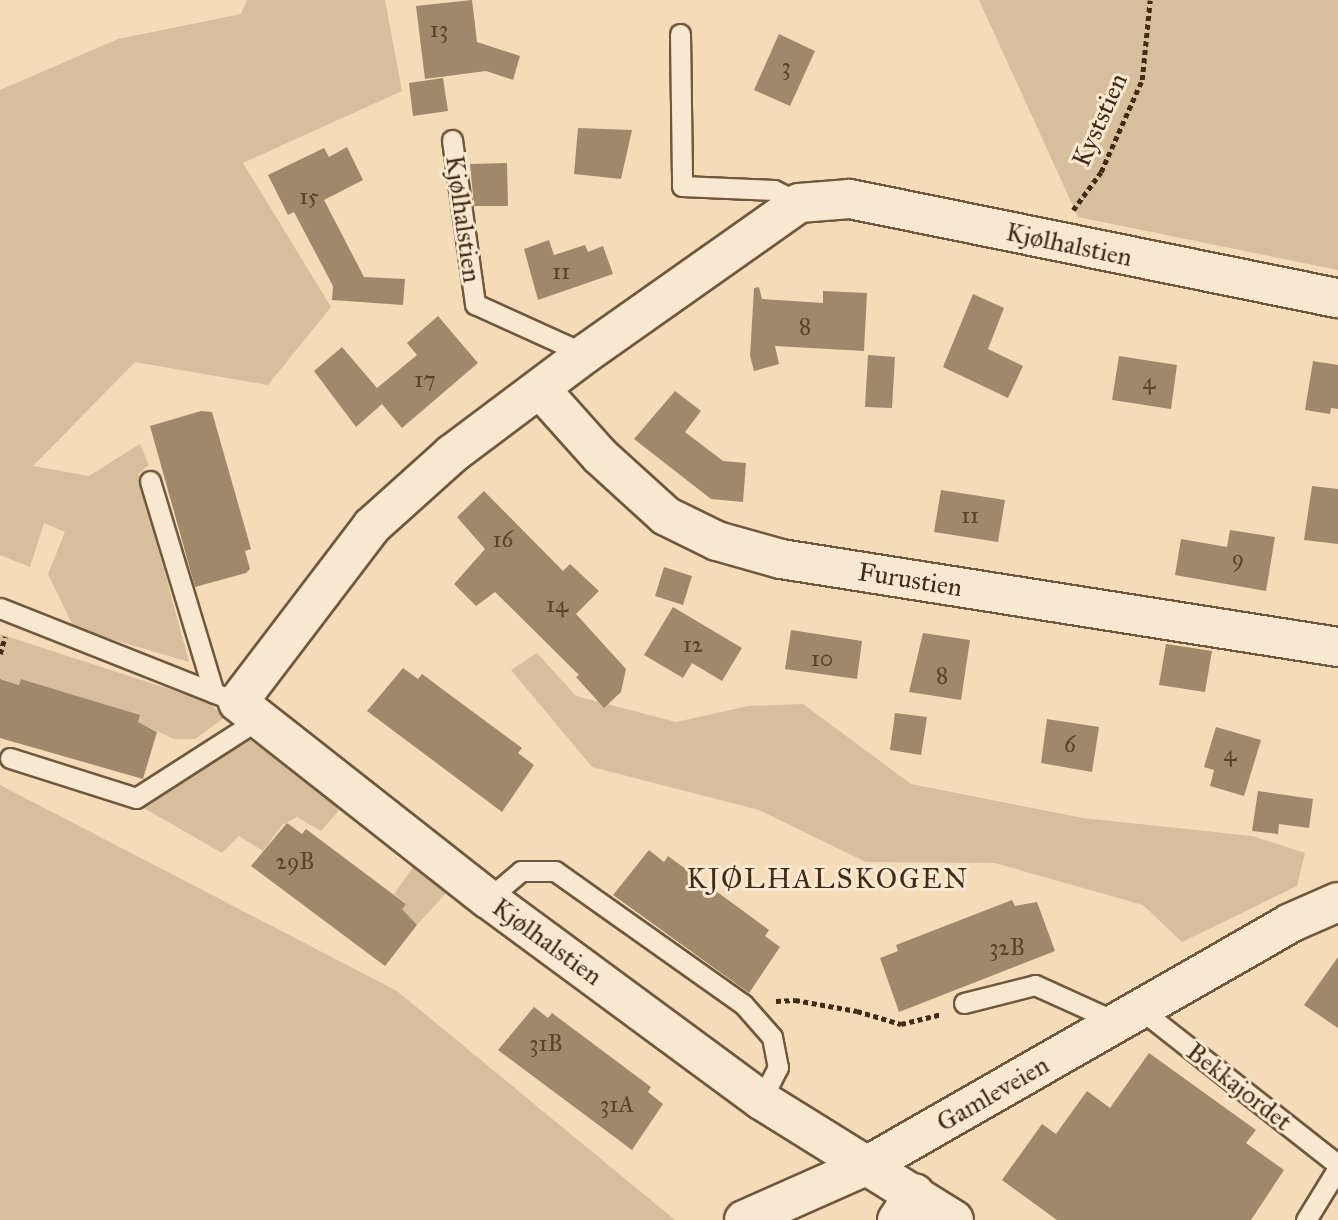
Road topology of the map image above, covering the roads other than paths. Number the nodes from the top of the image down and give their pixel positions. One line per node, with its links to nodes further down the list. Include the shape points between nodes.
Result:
1 (680, 34): 3 (lane, Kjølhalstien, via 682,186 774,190)
2 (452, 140): 5 (lane, Kjølhalstien, via 475,304)
3 (799, 203): 4 (street, Kjølhalstien, via 850,199); 5 (street)
4 (1338, 298)
5 (585, 354): 6 (street)
6 (541, 390): 9 (street, Furustien, via 600,456 666,516 717,541 781,559); 10 (street, via 452,454 372,526)
7 (150, 481): 10 (lane)
8 (0, 608): 10 (lane, Kjølhalstien)
9 (1338, 647)
10 (237, 705): 11 (lane, via 136,798); 12 (street, Kjølhalstien)
11 (10, 758)
12 (488, 899): 16 (street, Kjølhalstien); 16 (lane, via 521,871 555,871 743,1004 772,1037 778,1067)
13 (1338, 902): 15 (street, Gamleveien, via 1290,923)
14 (964, 1003): 15 (lane, via 1035,985)
15 (1129, 1015): 17 (street, Gamleveien); 18 (lane, Bekkajordet)
16 (761, 1100): 17 (street, Kjølhalstien)
17 (868, 1165): 19 (street); 20 (street, Gamleveien)
18 (1338, 1167): 22 (lane, Bekkajordet)
19 (906, 1206): 21 (street)
20 (744, 1220)
21 (954, 1220)
22 (1306, 1220)

